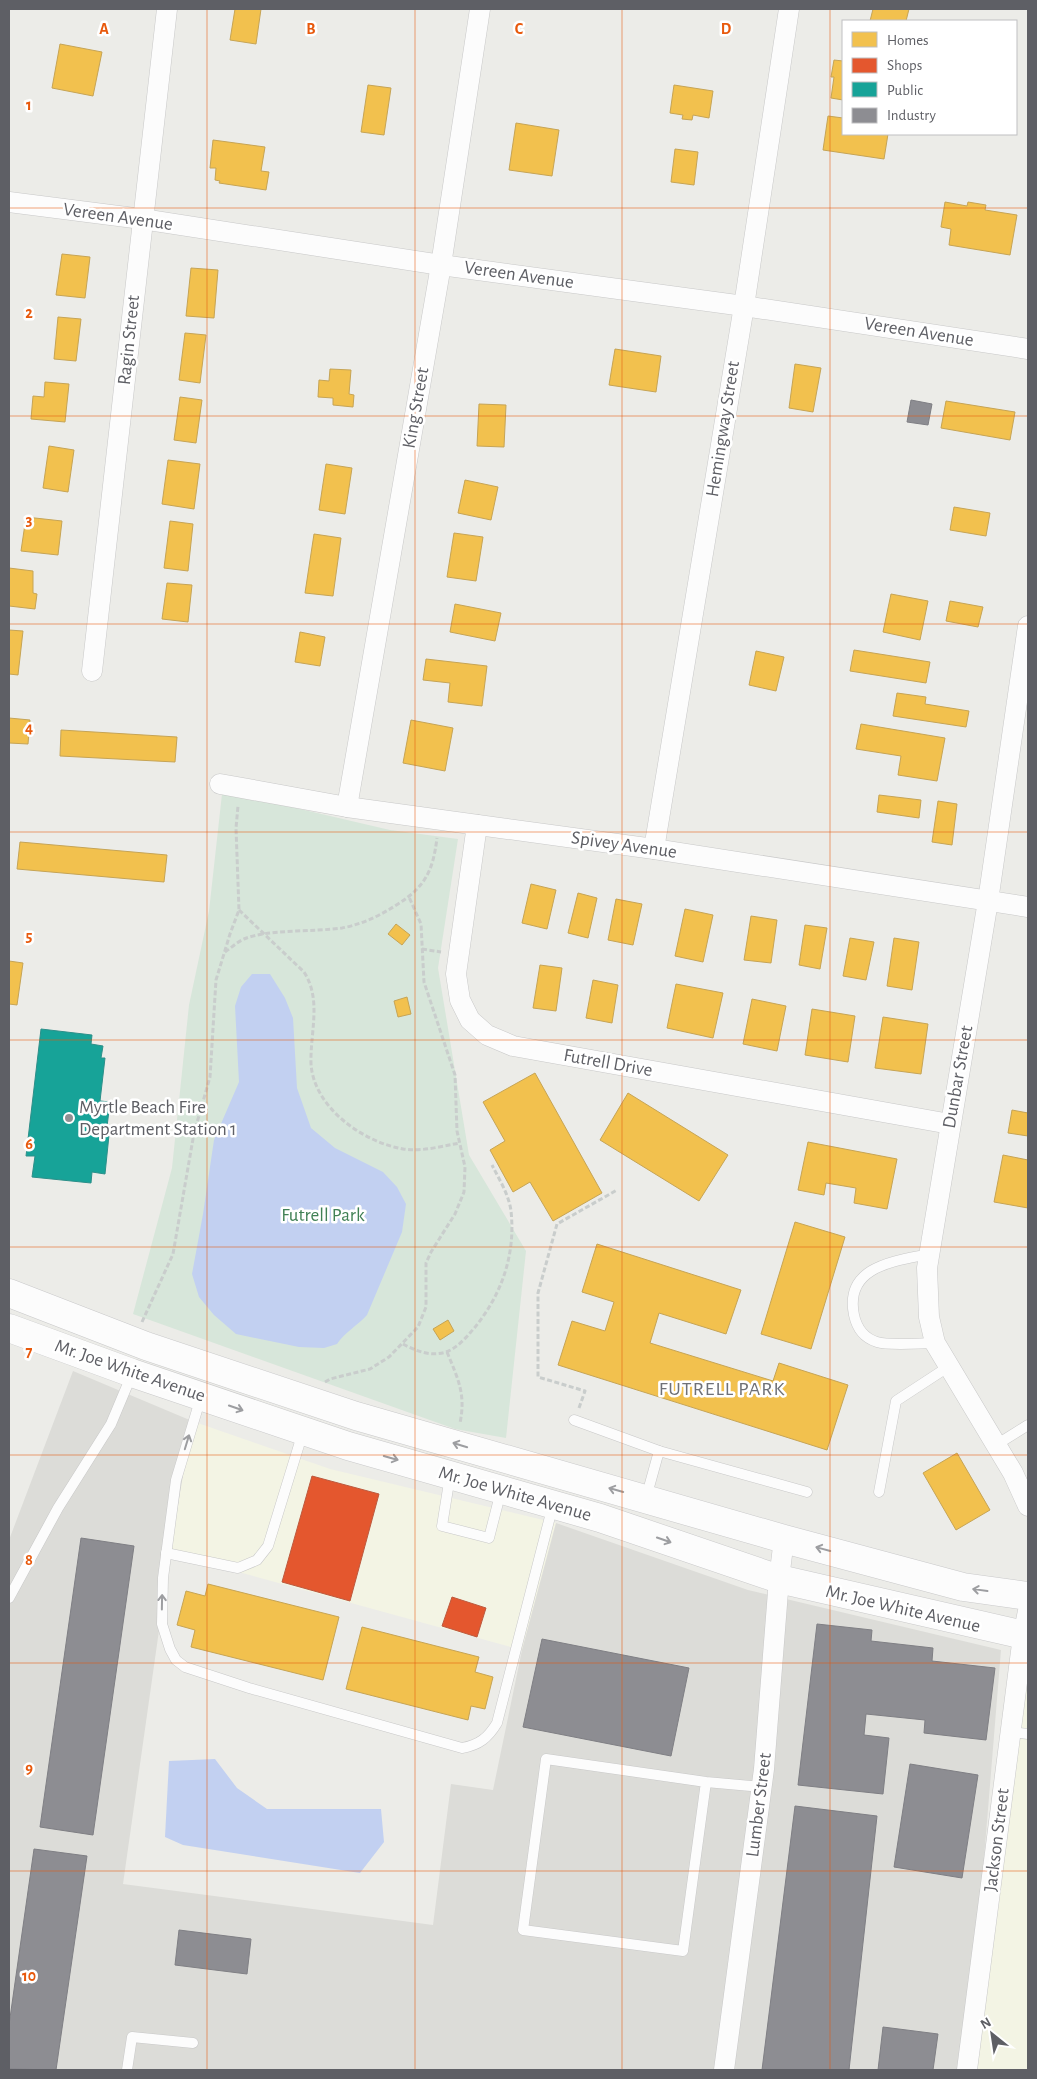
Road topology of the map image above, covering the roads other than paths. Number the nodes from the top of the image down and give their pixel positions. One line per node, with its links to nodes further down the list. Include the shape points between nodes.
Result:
1 (167, 9): 5 (street, Ragin Street)
2 (480, 9): 6 (street, King Street)
3 (789, 9): 7 (street, Hemingway Street)
4 (9, 202): 5 (street, Vereen Avenue)
5 (142, 220): 6 (street, Vereen Avenue); 10 (street, Ragin Street)
6 (441, 265): 7 (street, Vereen Avenue); 12 (street, King Street)
7 (744, 306): 8 (street, Vereen Avenue); 14 (street, Hemingway Street)
8 (1028, 349)
9 (1028, 626): 15 (street, Dunbar Street)
10 (92, 670)
11 (220, 784): 12 (street, Spivey Avenue)
12 (347, 807): 13 (street, Spivey Avenue)
13 (477, 825): 14 (street, Spivey Avenue); 17 (street, Futrell Drive, via 456,974 460,1000 470,1020 487,1035 513,1046)
14 (654, 849): 15 (street, Spivey Avenue)
15 (988, 900): 16 (street, Spivey Avenue); 17 (street, Dunbar Street)
16 (1028, 907)
17 (950, 1124): 18 (street, Dunbar Street)
18 (929, 1254): 21 (street, Dunbar Street, via 929,1317); 21 (lane, via 883,1264 867,1273 854,1294 854,1312 857,1326 866,1337 880,1343)
19 (9, 1293): 34 (main road, Mr. Joe White Avenue, one-way to 19, via 356,1416 134,1341)
20 (9, 1328): 23 (main road, Mr. Joe White Avenue)
21 (935, 1343): 22 (street, Dunbar Street)
22 (948, 1367): 28 (street, Dunbar Street); 33 (lane, via 896,1400)
23 (132, 1374): 24 (main road, Mr. Joe White Avenue); 41 (lane, via 112,1424 58,1508)
24 (201, 1396): 27 (main road, Mr. Joe White Avenue, one-way to 27); 38 (lane, one-way to 24, via 176,1480)
25 (574, 1420): 29 (lane)
26 (1028, 1425): 28 (lane)
27 (304, 1431): 30 (main road, Mr. Joe White Avenue, one-way to 30); 38 (lane, via 268,1546 257,1560 238,1568)
28 (996, 1444): 36 (street, Dunbar Street)
29 (658, 1451): 32 (lane); 34 (lane)
30 (450, 1475): 31 (main road, Mr. Joe White Avenue); 31 (lane, via 442,1526 489,1538)
31 (502, 1490): 35 (main road, Mr. Joe White Avenue)
32 (807, 1492)
33 (879, 1492)
34 (646, 1499): 37 (main road, Mr. Joe White Avenue)
35 (553, 1504): 38 (lane, one-way to 38, via 497,1723 489,1736 471,1747 462,1748 185,1667 170,1649 162,1624); 39 (main road, Mr. Joe White Avenue, one-way to 39)
36 (1028, 1506)
37 (784, 1539): 39 (street, Lumber Street); 40 (main road, Mr. Joe White Avenue, one-way to 37, via 963,1588)
38 (166, 1553)
39 (779, 1580): 42 (main road, Mr. Joe White Avenue); 45 (street, Lumber Street)
40 (1028, 1596)
41 (9, 1598)
42 (1026, 1628): 43 (street, Jackson Street)
43 (1019, 1733): 49 (street, Jackson Street)
44 (706, 1782): 44 (lane, via 546,1759 523,1930 683,1952); 45 (lane)
45 (762, 1787): 48 (street, Lumber Street)
46 (193, 2043): 47 (lane, via 132,2037)
47 (127, 2070)
48 (724, 2070)
49 (967, 2070)

